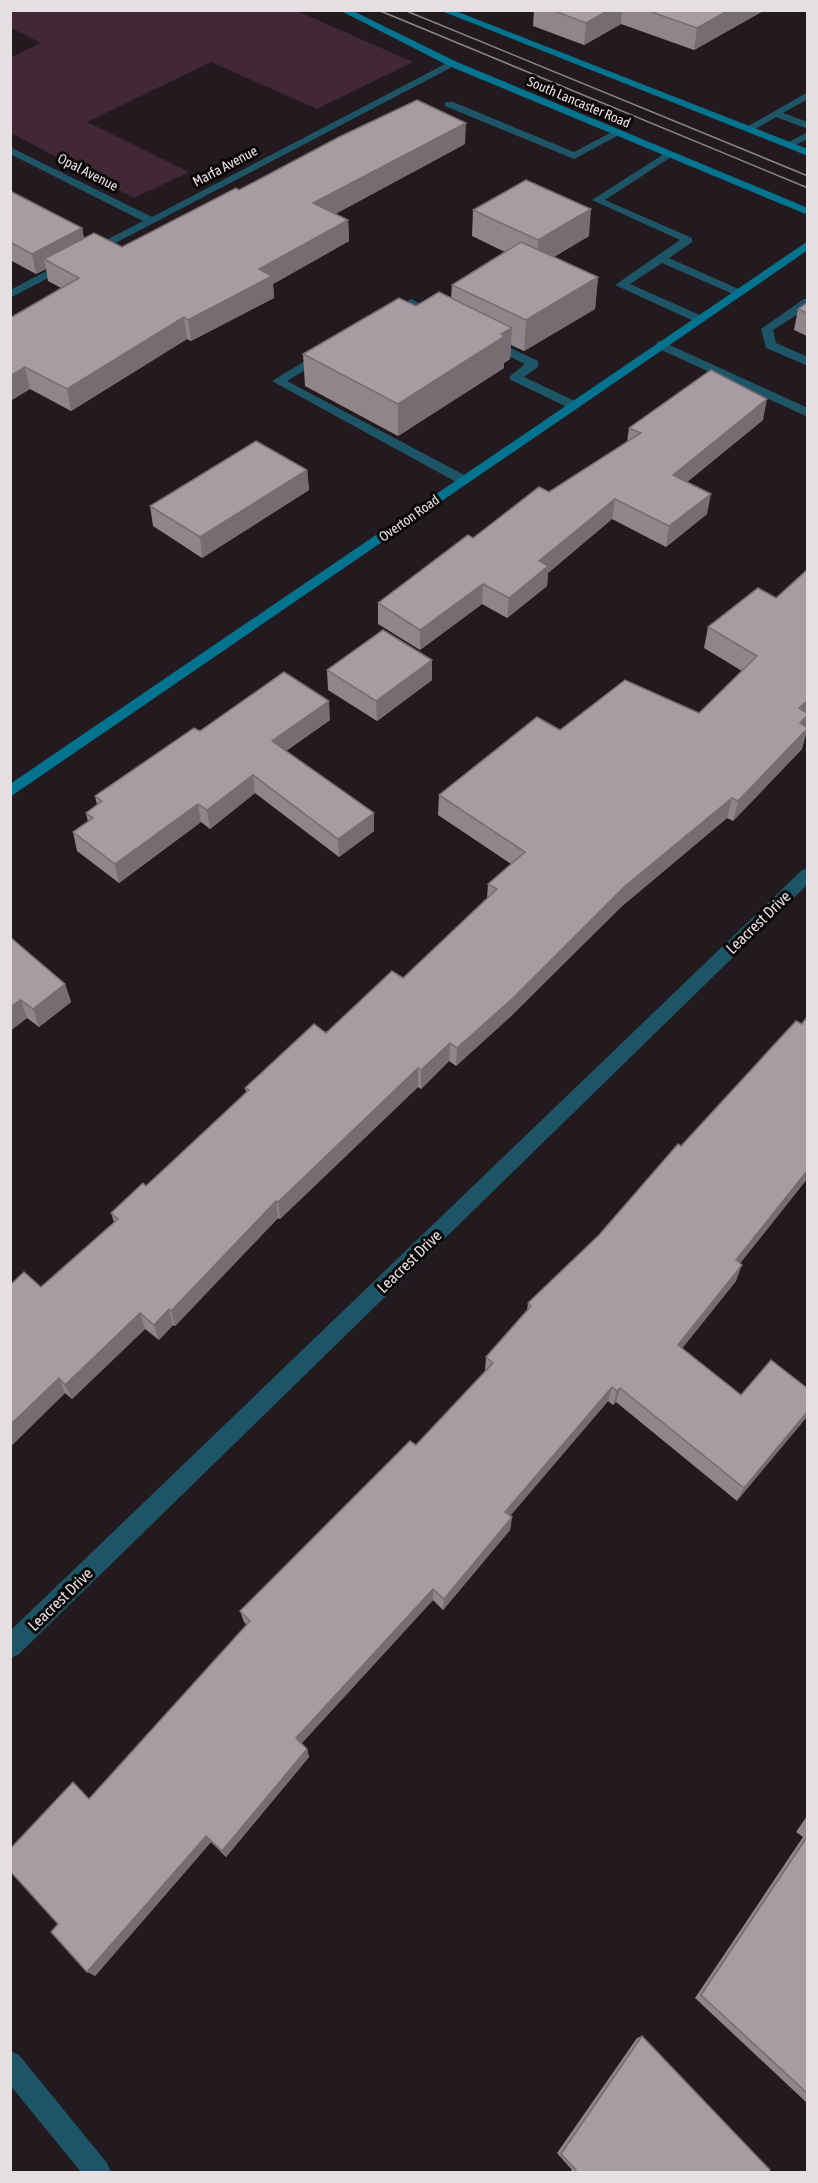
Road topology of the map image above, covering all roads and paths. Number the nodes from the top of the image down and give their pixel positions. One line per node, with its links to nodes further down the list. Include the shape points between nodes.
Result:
1 (343, 10): 3 (main road, South Lancaster Road)
2 (447, 11): 8 (main road)
3 (453, 64): 9 (main road, South Lancaster Road); 16 (street, Marfa Avenue)
4 (807, 95): 6 (street)
5 (449, 104): 9 (street, via 574,156)
6 (776, 114): 7 (street); 8 (street)
7 (807, 126)
8 (748, 129): 11 (main road)
9 (616, 134): 14 (main road, South Lancaster Road)
10 (807, 135): 11 (street)
11 (788, 145): 13 (main road)
12 (10, 150): 16 (street, Opal Avenue)
13 (807, 153)
14 (667, 155): 15 (main road, South Lancaster Road); 18 (street, via 597,200 688,240)
15 (807, 212)
16 (152, 221): 20 (street, Marfa Avenue)
17 (807, 244): 19 (main road, Overton Road)
18 (661, 258): 19 (street); 22 (street, via 621,285)
19 (737, 292): 22 (main road, Overton Road)
20 (10, 295)
21 (807, 302): 28 (street, via 767,329 770,345)
22 (698, 319): 27 (main road, Overton Road)
23 (380, 321): 24 (street, via 411,303)
24 (452, 323)
25 (483, 339): 29 (street, via 534,364 515,377)
26 (339, 345): 31 (street, via 278,381)
27 (660, 345): 29 (main road, Overton Road); 30 (street)
28 (807, 362)
29 (573, 405): 31 (main road, Overton Road)
30 (807, 414)
31 (463, 480): 32 (main road, Overton Road)
32 (10, 792)
33 (807, 874): 34 (street, Leacrest Drive)
34 (10, 1647)
35 (10, 2064): 36 (street)
36 (98, 2172)

